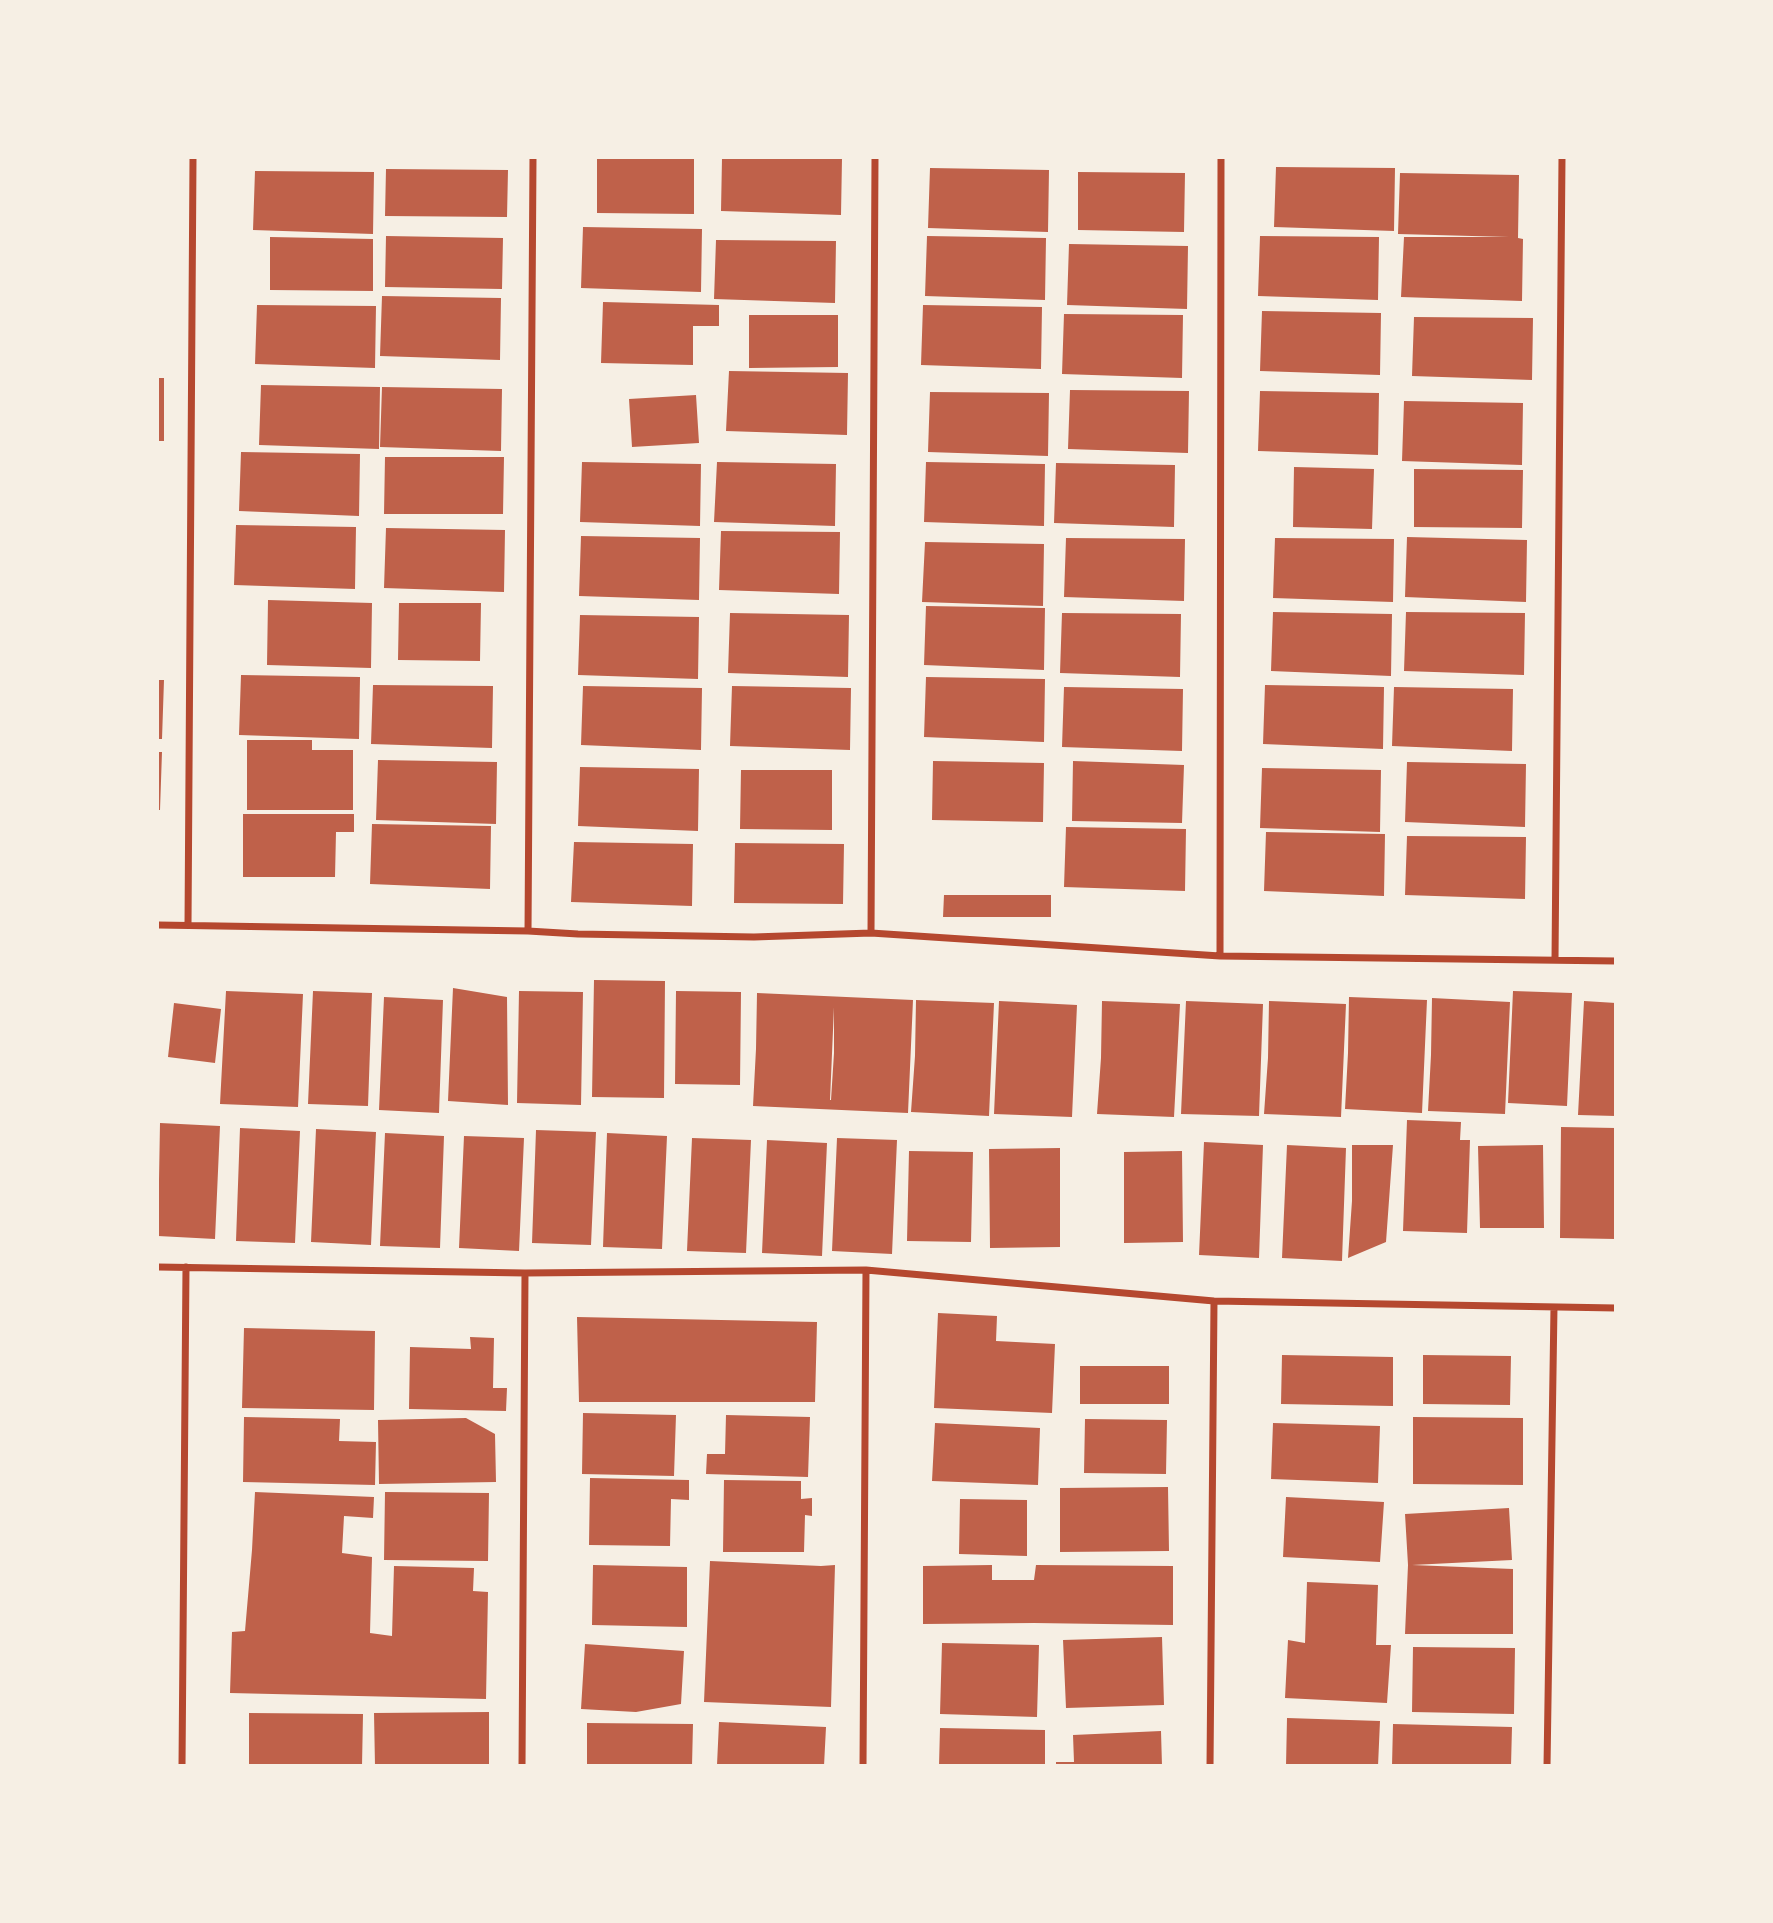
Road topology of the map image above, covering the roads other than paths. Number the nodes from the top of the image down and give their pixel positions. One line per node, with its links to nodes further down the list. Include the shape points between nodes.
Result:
1 (193, 158): 7 (street)
2 (533, 158): 8 (street)
3 (875, 158): 9 (street)
4 (1221, 158): 10 (street)
5 (1562, 158): 11 (street)
6 (158, 925): 7 (street)
7 (188, 925): 8 (street)
8 (528, 931): 9 (street, via 754,937)
9 (871, 933): 10 (street)
10 (1220, 956): 11 (street)
11 (1555, 960): 12 (street)
12 (1615, 961)
13 (158, 1267): 14 (street)
14 (186, 1268): 16 (street); 20 (street)
15 (866, 1270): 16 (street); 17 (street); 22 (street)
16 (525, 1273): 21 (street)
17 (1214, 1301): 18 (street); 23 (street)
18 (1554, 1307): 19 (street); 24 (street)
19 (1615, 1308)
20 (182, 1766)
21 (522, 1766)
22 (863, 1766)
23 (1210, 1766)
24 (1548, 1766)

